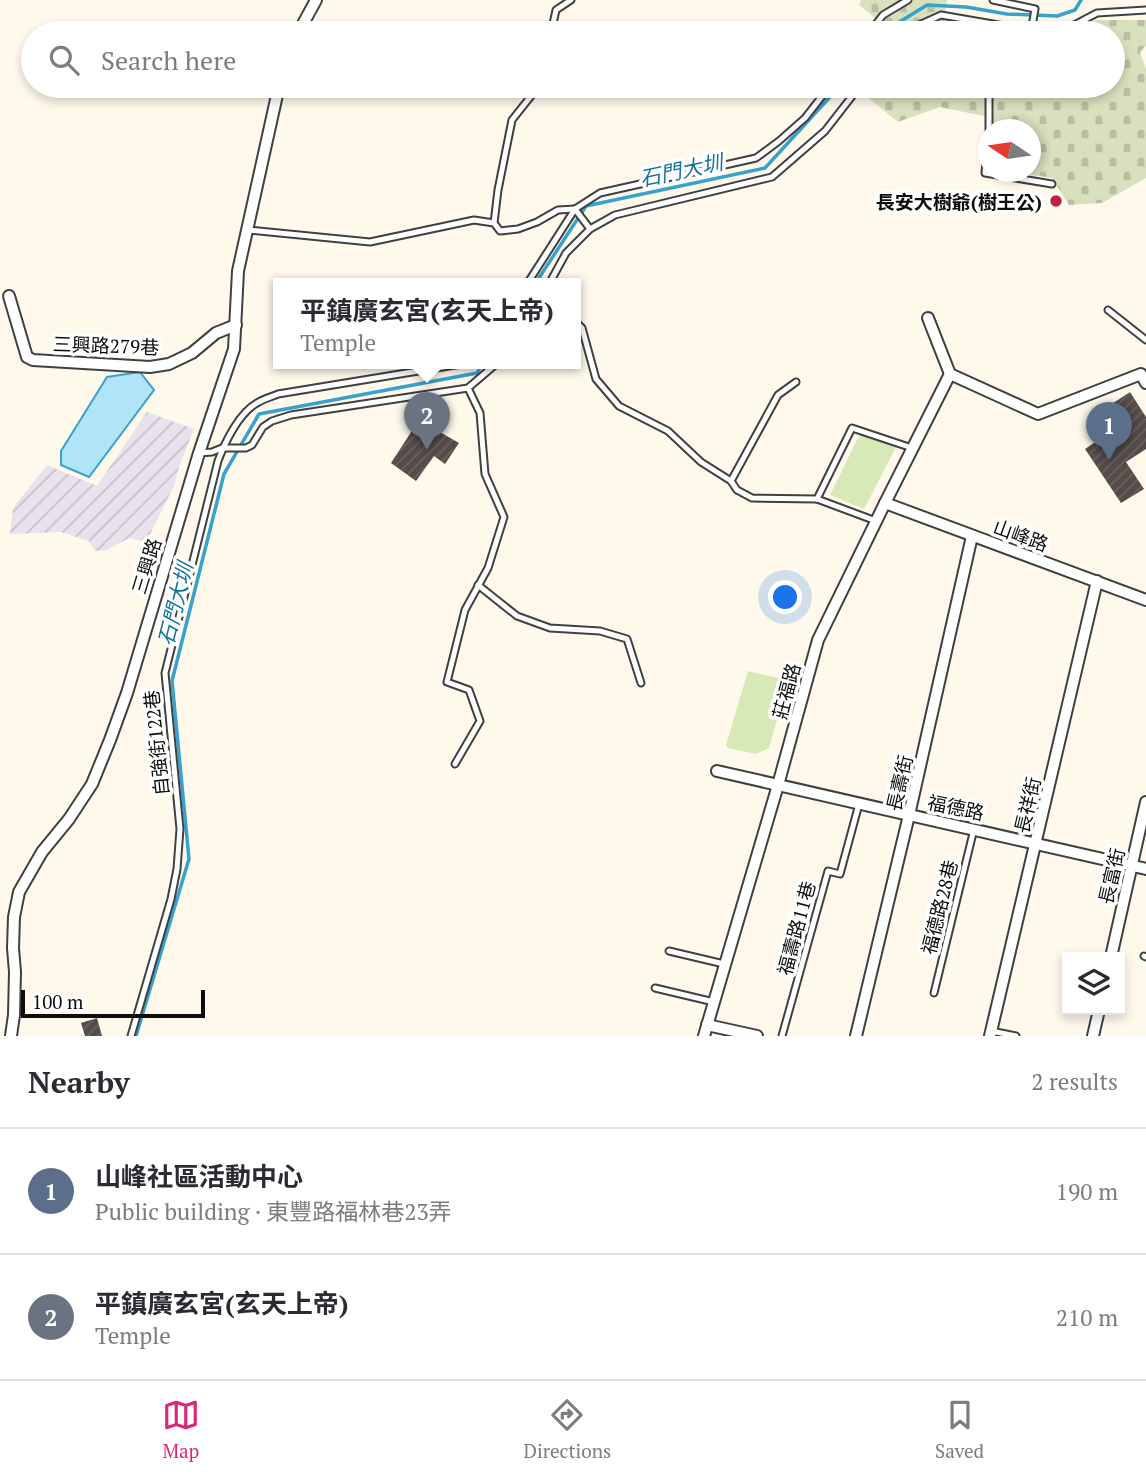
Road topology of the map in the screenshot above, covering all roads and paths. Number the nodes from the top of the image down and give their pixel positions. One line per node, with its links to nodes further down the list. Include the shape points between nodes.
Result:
1 (316, 0): 6 (street)
2 (571, 0): 7 (lane, via 556,10)
3 (908, 0): 8 (lane)
4 (993, 0): 11 (lane, via 1034,10)
5 (1146, 10): 12 (lane, via 1097,13)
6 (305, 21)
7 (554, 21)
8 (878, 21)
9 (928, 21): 10 (lane, via 941,15)
10 (980, 21)
11 (1032, 21)
12 (1082, 21)
13 (276, 98): 24 (street, 三興路)
14 (529, 98): 22 (lane, via 512,120)
15 (821, 98): 21 (lane, via 805,118 756,158 600,193)
16 (851, 98): 23 (lane, via 825,131 772,177 615,215)
17 (989, 98): 18 (lane)
18 (989, 119)
19 (1040, 182): 20 (lane)
20 (1052, 184)
21 (576, 210): 22 (lane, via 558,210 517,229 500,231); 23 (lane); 25 (lane)
22 (494, 223): 24 (lane, via 474,220 370,242)
23 (588, 227): 26 (lane)
24 (248, 230): 30 (street, 三興路, via 238,271)
25 (531, 278)
26 (552, 278)
27 (9, 296): 30 (street, 三興路279巷, via 27,357 33,360 150,367 169,364)
28 (1108, 310): 32 (lane)
29 (928, 318): 35 (street)
30 (236, 325): 41 (street, 三興路, via 234,349)
31 (581, 327): 42 (lane, via 596,379 619,405 668,431 701,462)
32 (1146, 340)
33 (430, 369): 39 (lane, 自強街122巷, via 278,394 254,405 232,430)
34 (490, 369): 38 (lane)
35 (950, 373): 36 (street, via 1038,415); 40 (street, 莊福路)
36 (1144, 376)
37 (796, 382): 42 (lane, via 778,395)
38 (468, 388): 39 (lane, via 291,415 263,427 251,445); 48 (lane, via 480,413 485,474 504,517)
39 (224, 448): 41 (lane); 71 (lane, 自強街122巷, via 165,673 180,830 177,869)
40 (912, 448): 43 (lane, via 852,428); 44 (street, 莊福路)
41 (199, 453): 70 (street, 三興路, via 127,693 92,784 19,892 13,917)
42 (731, 481): 43 (lane, via 752,498)
43 (817, 499): 45 (lane)
44 (885, 503): 45 (street, 莊福路); 46 (street, 山峰路)
45 (876, 521): 53 (street, 莊福路, via 818,640)
46 (972, 536): 47 (street, 山峰路); 56 (street, 長壽街)
47 (1097, 581): 49 (street, 山峰路); 58 (street, 長祥街)
48 (478, 585): 50 (lane, via 517,616 550,628 600,631 627,639); 51 (lane, via 465,610 447,682 469,690 480,721)
49 (1146, 600)
50 (641, 683)
51 (455, 764)
52 (717, 771): 53 (street, 福德路)
53 (778, 785): 55 (street, 福德路); 63 (street, 莊福路)
54 (1146, 802): 59 (street, 長富街)
55 (859, 804): 56 (street, 福德路); 73 (lane, 福壽路11巷, via 841,874 828,871)
56 (909, 815): 57 (street, 福德路); 74 (street, 長壽街)
57 (975, 829): 58 (street, 福德路); 65 (lane, 福德路28巷)
58 (1036, 843): 59 (street, 福德路); 69 (street, 長祥街)
59 (1132, 865): 60 (street, 福德路); 62 (street, 長富街)
60 (1146, 869)
61 (669, 951): 63 (lane)
62 (1112, 952)
63 (724, 964): 66 (street, 莊福路)
64 (655, 988): 66 (lane)
65 (934, 993)
66 (714, 1002): 68 (street, 莊福路)
67 (1098, 1015): 76 (street)
68 (706, 1031): 72 (street)
69 (991, 1034): 75 (lane)
70 (11, 1036)
71 (131, 1036)
72 (757, 1036)
73 (782, 1036)
74 (856, 1036)
75 (1016, 1036)
76 (1093, 1036)

